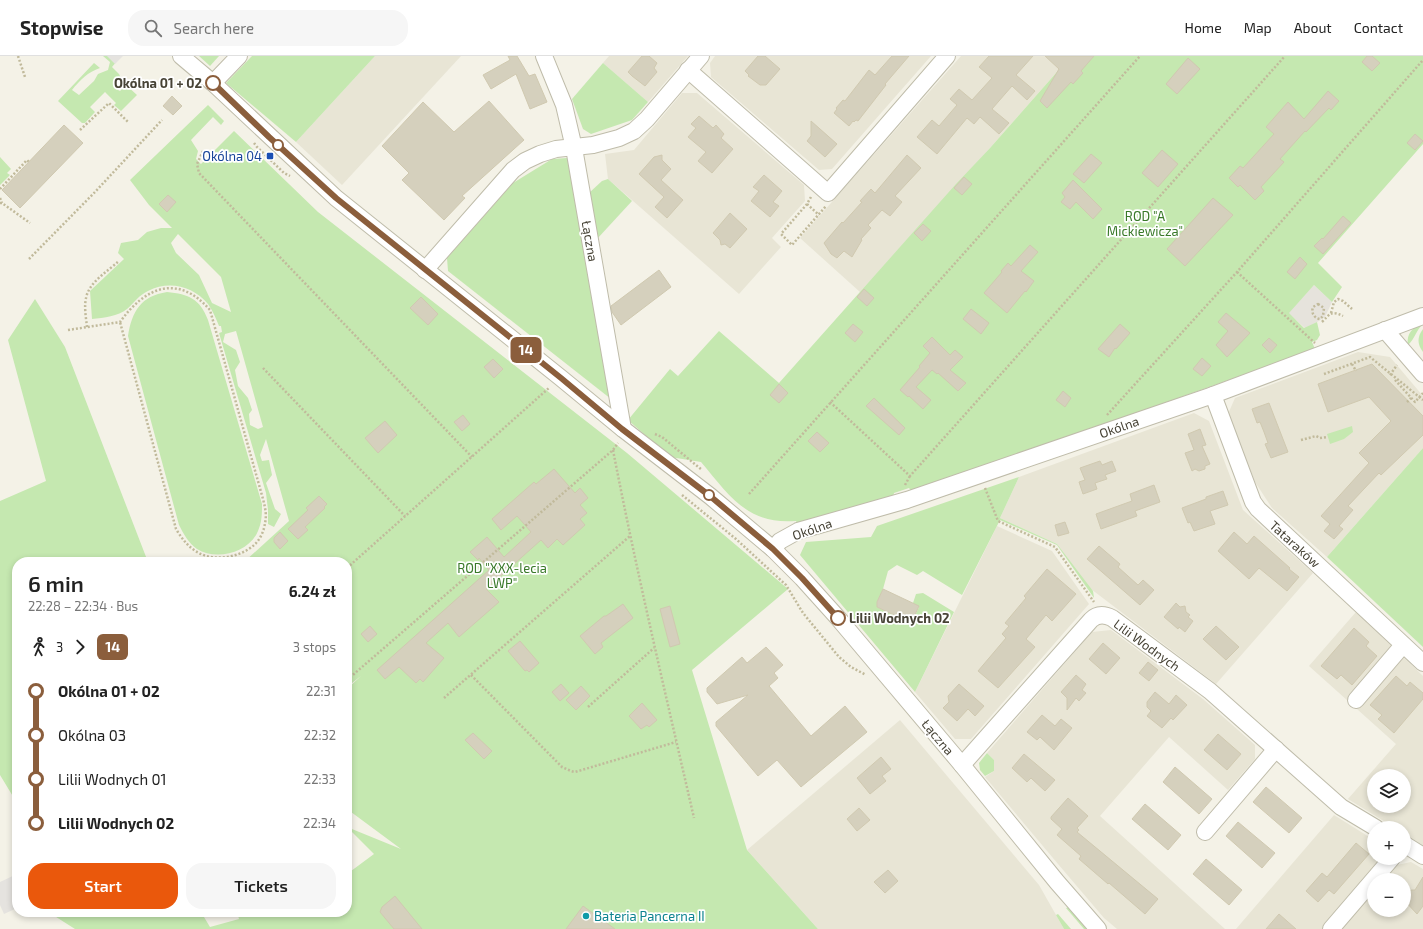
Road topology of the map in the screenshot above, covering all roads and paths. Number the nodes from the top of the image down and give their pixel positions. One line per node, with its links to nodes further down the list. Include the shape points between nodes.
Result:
1 (18, 56): 11 (path)
2 (181, 56): 12 (street)
3 (239, 56): 12 (street)
4 (544, 56): 17 (street, Łączna, via 564,105)
5 (701, 56): 10 (street)
6 (947, 56): 10 (street, via 828,193)
7 (1140, 56): 57 (path)
8 (1285, 56): 57 (path, via 910,476)
9 (1423, 60): 32 (path)
10 (688, 70): 17 (street, via 634,131 593,146)
11 (25, 77)
12 (213, 83): 31 (street, via 336,198)
13 (162, 120): 29 (path)
14 (129, 122): 15 (path, via 109,103)
15 (80, 130)
16 (251, 137): 20 (path, via 257,147 284,173)
17 (574, 148): 31 (street, via 556,149 540,154 513,170); 60 (street, Łączna)
18 (203, 151): 64 (path, via 197,164 199,173)
19 (29, 162): 21 (path, via 27,160)
20 (295, 179)
21 (0, 189)
22 (811, 193): 25 (path)
23 (0, 198): 24 (path)
24 (1, 203): 28 (path)
25 (807, 204): 27 (path); 27 (path, via 781,234 792,245)
26 (828, 204): 27 (path)
27 (818, 215)
28 (30, 223)
29 (29, 260)
30 (119, 261): 40 (path, via 88,291)
31 (425, 270): 60 (street)
32 (1237, 272): 43 (path, via 1314,341); 59 (path, via 1114,410)
33 (1352, 310): 34 (path, via 1338,299 1334,302)
34 (1331, 313): 35 (path, via 1336,312); 39 (path)
35 (1343, 316)
36 (1423, 316): 42 (street, Okólna)
37 (1320, 319): 37 (path, via 1324,308 1318,304 1313,307 1313,314)
38 (120, 322): 40 (path); 73 (path, via 176,529 190,547); 74 (path, via 142,298 161,289 184,290 210,310 266,510 261,535 254,545)
39 (1322, 322)
40 (87, 327): 41 (path)
41 (68, 330)
42 (1386, 330): 43 (street, Okólna); 50 (street)
43 (1321, 354): 53 (street, Okólna)
44 (1400, 360): 49 (path)
45 (1352, 364): 47 (path); 48 (path); 49 (path, via 1370,357)
46 (263, 368): 70 (path)
47 (1356, 371)
48 (1324, 374)
49 (1390, 374): 54 (path); 55 (path)
50 (1423, 374)
51 (545, 382): 64 (path, via 551,386)
52 (1423, 393): 54 (path)
53 (1213, 395): 72 (street, Okólna, via 908,500 798,531 780,541); 77 (street, Tataraków, via 1253,502 1258,509)
54 (1419, 397): 55 (path, via 1414,402); 56 (path)
55 (1411, 398): 58 (path)
56 (1423, 400)
57 (830, 402): 68 (path)
58 (1407, 402)
59 (1103, 417)
60 (622, 429): 63 (path, via 619,442); 72 (street, via 710,496)
61 (1327, 437): 62 (path, via 1316,436)
62 (1301, 440)
63 (613, 450): 71 (path); 81 (path)
64 (472, 457): 70 (path)
65 (912, 484): 66 (path)
66 (905, 486)
67 (984, 486): 76 (path, via 998,521 1055,547)
68 (749, 494)
69 (682, 495): 82 (path, via 736,539 786,585 803,613 838,657)
70 (405, 516): 75 (path)
71 (630, 536): 78 (path); 80 (path)
72 (773, 549): 88 (street, Łączna, via 838,618)
73 (210, 557)
74 (226, 557)
75 (352, 564)
76 (1095, 604)
77 (1403, 645): 79 (street, Tataraków); 84 (street)
78 (654, 648): 85 (path); 86 (path)
79 (1423, 663)
80 (471, 675): 83 (path); 86 (path, via 562,767 570,771)
81 (352, 676)
82 (867, 676)
83 (444, 698)
84 (1356, 700)
85 (588, 708)
86 (676, 742): 89 (path)
87 (1276, 749): 88 (street, Lilii Wodnych, via 1210,691 1112,618 1101,615 1091,620); 90 (street, Lilii Wodnych, via 1341,807); 91 (street)
88 (962, 765): 95 (street, Łączna)
89 (694, 818)
90 (1367, 823)
91 (1205, 832)
92 (1411, 848): 93 (street)
93 (1423, 856)
94 (1386, 865): 96 (street)
95 (1098, 929)
96 (1331, 929)

